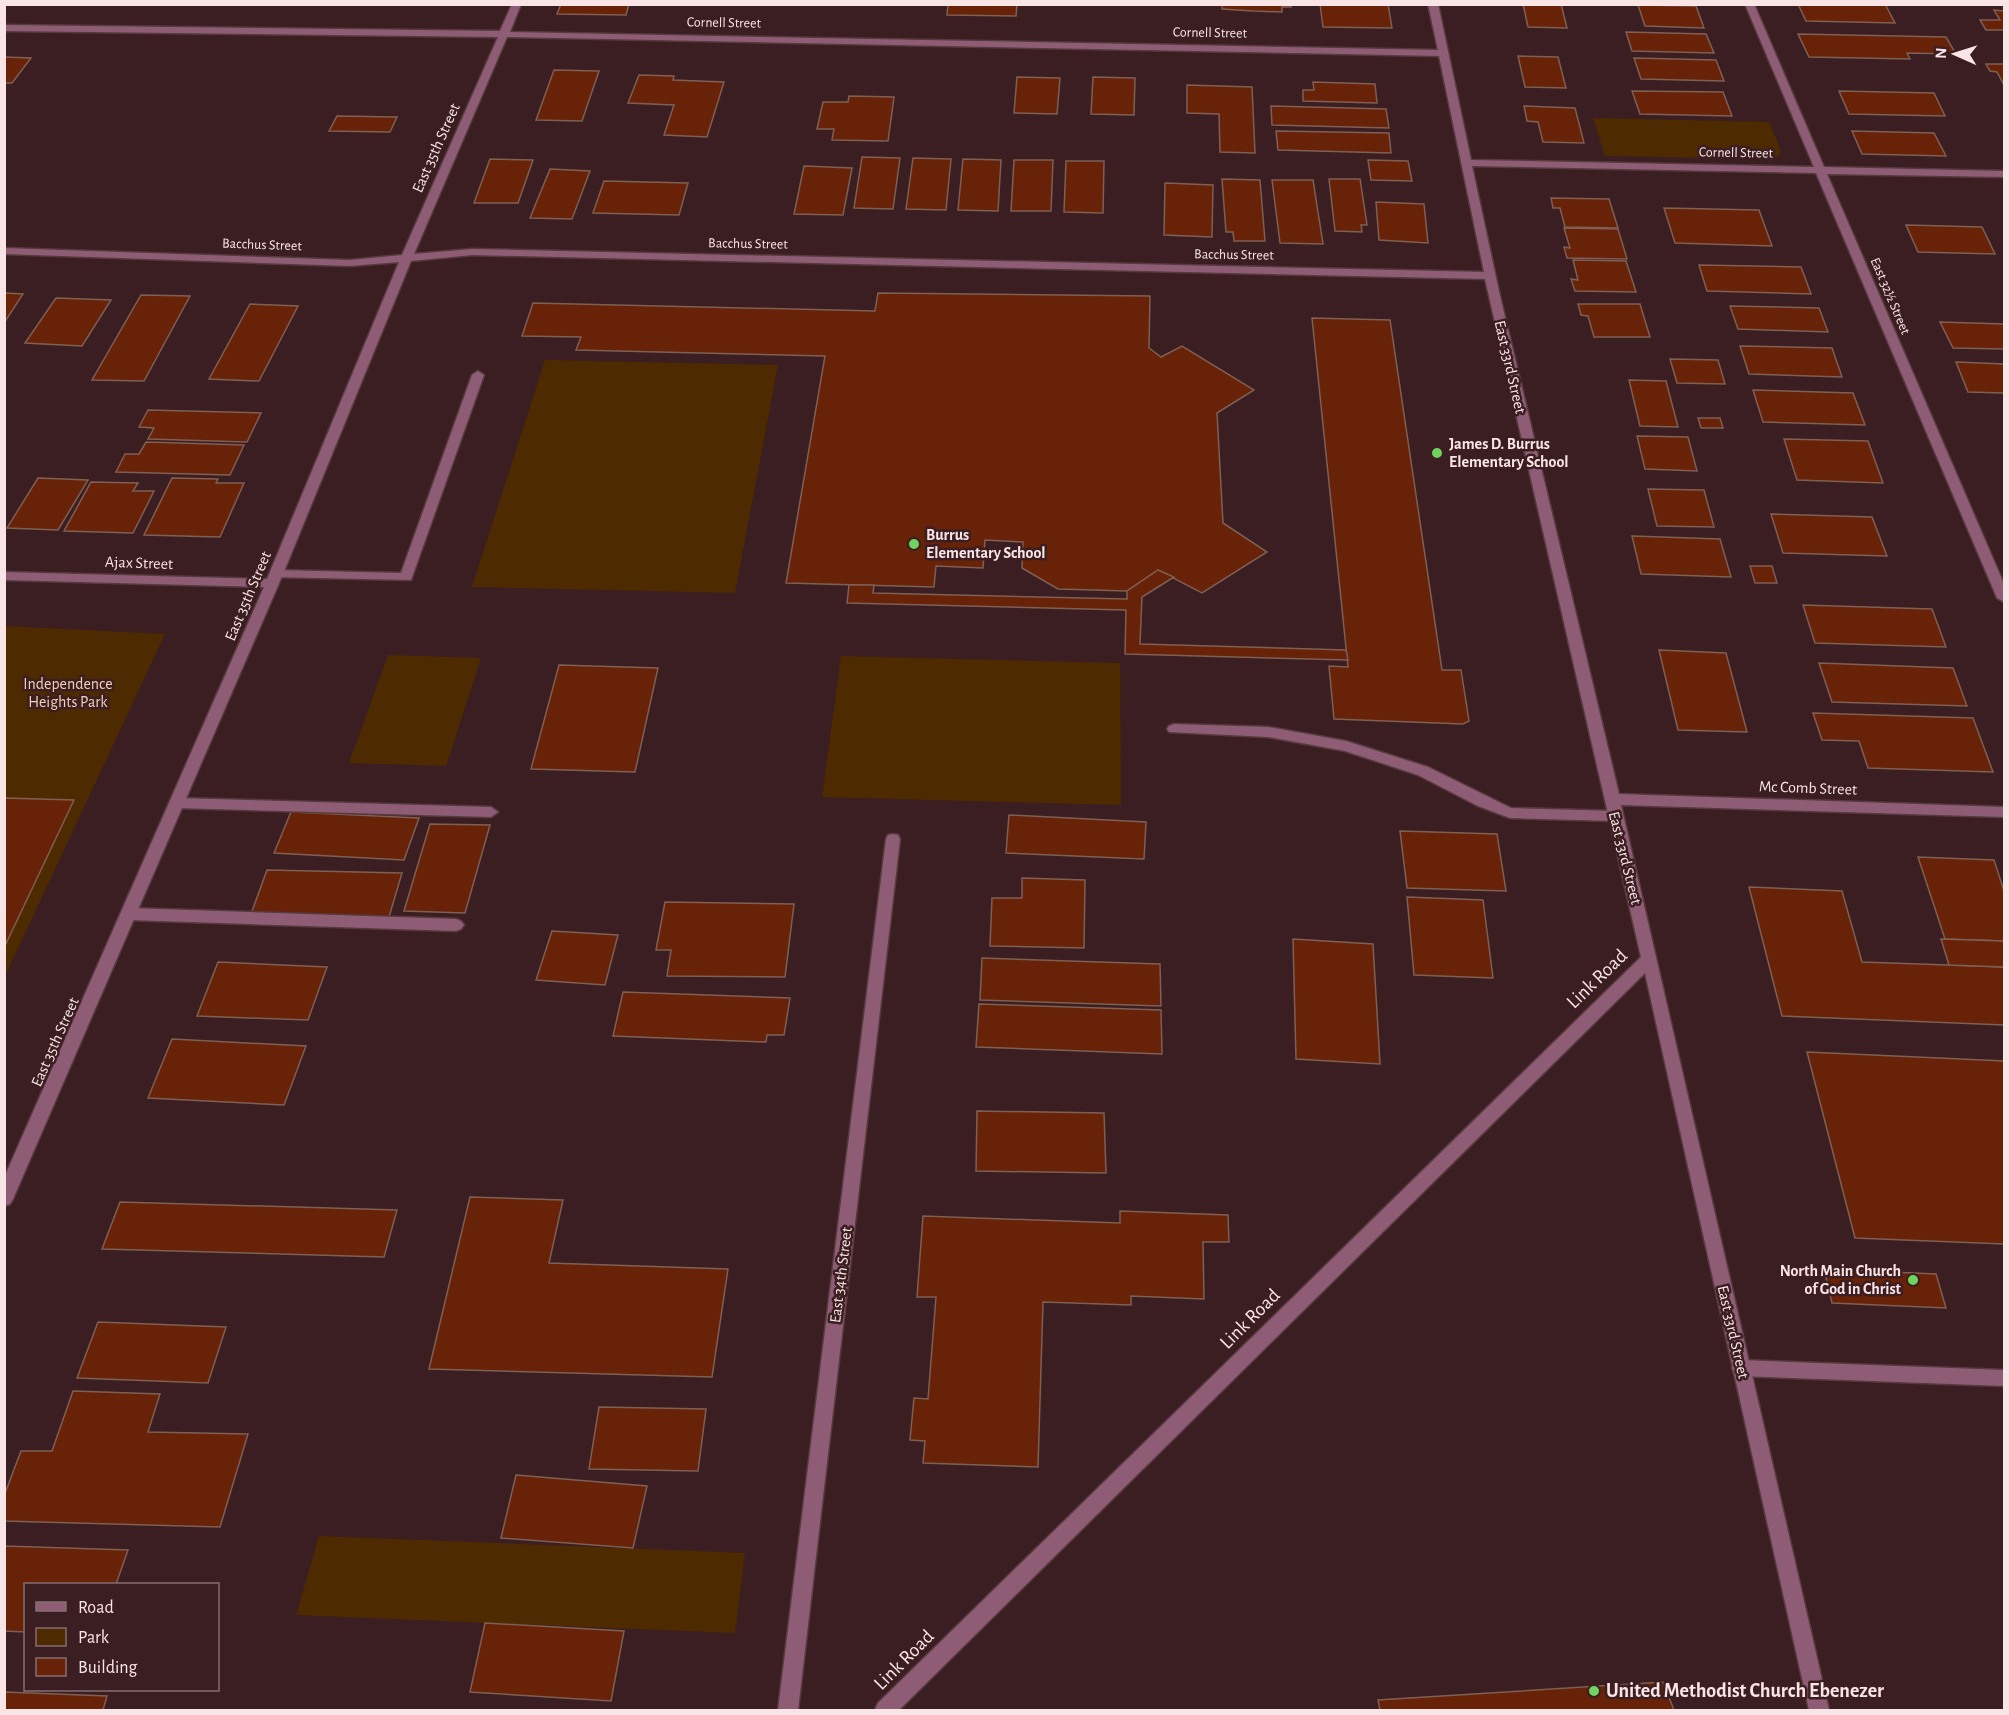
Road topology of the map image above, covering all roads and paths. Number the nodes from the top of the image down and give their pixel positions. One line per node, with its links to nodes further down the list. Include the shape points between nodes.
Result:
1 (517, 4): 5 (street, East 35th Street)
2 (1433, 4): 6 (street, East 33rd Street)
3 (1749, 4): 8 (street, East 32½ Street)
4 (4, 28): 5 (street, Cornell Street)
5 (504, 34): 6 (street, Cornell Street); 11 (street, East 35th Street)
6 (1443, 53): 7 (street, East 33rd Street)
7 (1467, 163): 8 (street, Cornell Street); 12 (street, East 33rd Street)
8 (1821, 170): 9 (street, Cornell Street); 16 (street, East 32½ Street)
9 (2004, 174)
10 (4, 251): 11 (street, Bacchus Street, via 350,263)
11 (406, 259): 12 (street, Bacchus Street, via 472,252); 15 (street, East 35th Street)
12 (1491, 276): 18 (street, East 33rd Street)
13 (478, 375): 15 (street, Ajax Street, via 406,577)
14 (4, 576): 15 (street, Ajax Street)
15 (274, 578): 19 (street, East 35th Street)
16 (2004, 598)
17 (1174, 729): 22 (street, via 1268,732 1346,746 1423,771 1510,813)
18 (1611, 799): 21 (street, Mc Comb Street); 22 (street, East 33rd Street)
19 (177, 802): 20 (street); 24 (street, East 35th Street)
20 (491, 812)
21 (2004, 812)
22 (1615, 816): 26 (street, East 33rd Street)
23 (893, 839): 30 (street, East 34th Street)
24 (129, 914): 25 (street); 27 (street, East 35th Street)
25 (456, 925)
26 (1648, 960): 28 (street, East 33rd Street); 31 (street, Link Road)
27 (4, 1199)
28 (1741, 1368): 29 (street); 32 (street, East 33rd Street)
29 (2004, 1378)
30 (788, 1710)
31 (885, 1710)
32 (1820, 1710)

